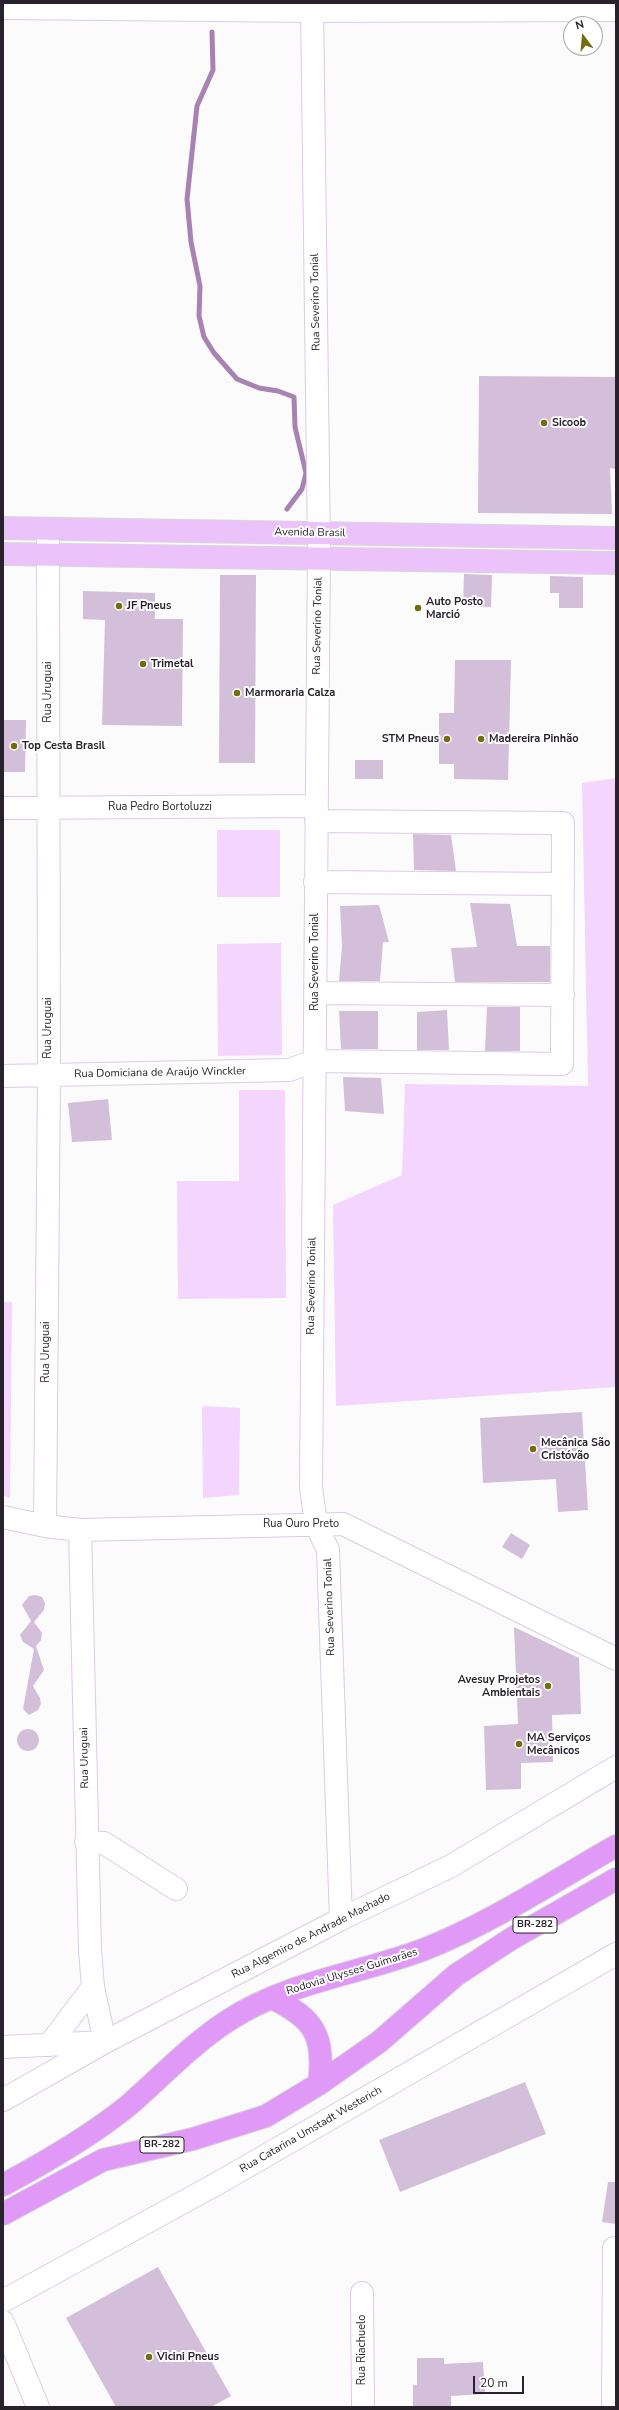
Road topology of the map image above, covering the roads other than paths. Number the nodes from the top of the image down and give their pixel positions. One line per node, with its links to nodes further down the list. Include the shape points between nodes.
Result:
1 (47, 5): 2 (street); 3 (street)
2 (312, 7): 4 (street); 7 (street, Rua Severino Tonial)
3 (3, 8)
4 (616, 10)
5 (3, 528): 6 (main road, Avenida Brasil)
6 (48, 529): 7 (main road, Avenida Brasil); 11 (street, Rua Uruguai)
7 (319, 533): 8 (main road, Avenida Brasil); 12 (street, Rua Severino Tonial)
8 (584, 538): 9 (main road, Avenida Brasil); 13 (main road)
9 (616, 538)
10 (3, 554): 11 (main road)
11 (48, 555): 12 (main road); 16 (street, Rua Uruguai)
12 (319, 558): 13 (main road); 17 (street, Rua Severino Tonial)
13 (584, 562): 14 (main road)
14 (616, 563)
15 (3, 808): 16 (street, Rua Pedro Bortoluzzi)
16 (48, 808): 17 (street, Rua Pedro Bortoluzzi); 24 (street, Rua Uruguai)
17 (316, 814): 18 (street, Rua Severino Tonial); 19 (street, Rua Pedro Bortoluzzi, via 563,823)
18 (315, 882): 19 (street); 20 (street, Rua Severino Tonial)
19 (563, 884): 21 (street)
20 (316, 993): 21 (street); 22 (street, Rua Severino Tonial)
21 (563, 995): 22 (street, Rua Domiciana de Araújo Winckler, via 562,1064)
22 (315, 1061): 24 (street, Rua Domiciana de Araújo Winckler, via 289,1070); 26 (street, Rua Severino Tonial, via 311,1487)
23 (3, 1076): 24 (street, Rua Domiciana de Araújo Winckler)
24 (48, 1076): 27 (street, Rua Uruguai)
25 (3, 1517): 27 (street, Rua Ouro Preto)
26 (316, 1524): 28 (street, Rua Ouro Preto); 29 (street, Rua Ouro Preto, via 344,1524); 35 (street, Rua Severino Tonial, via 328,1550)
27 (45, 1526): 28 (street, Rua Ouro Preto)
28 (80, 1530): 31 (street, Rua Uruguai)
29 (616, 1659)
30 (616, 1767): 35 (street, Rua Algemiro de Andrade Machado, via 451,1866)
31 (86, 1842): 34 (street, via 104,1842); 37 (street, Rua Uruguai)
32 (616, 1846): 38 (highway, Rodovia Ulysses Guimarães / BR-282, via 463,1932 426,1949 302,1985)
33 (616, 1879): 42 (highway, BR-282, via 510,1939 456,1975 379,2042)
34 (176, 1889)
35 (341, 1919): 39 (street, Rua Algemiro de Andrade Machado)
36 (616, 1954): 48 (street, Rua Catarina Umstadt Westerich, via 220,2182)
37 (93, 1987): 39 (street, Rua Uruguai); 40 (street)
38 (272, 1998): 42 (highway, via 296,2010 314,2030 322,2057); 44 (highway, Rodovia Ulysses Guimarães / BR-282, via 229,2020 123,2109 83,2138)
39 (105, 2042): 40 (street); 43 (street, Rua Algemiro de Andrade Machado)
40 (49, 2045): 41 (street)
41 (3, 2048)
42 (319, 2084): 45 (highway, BR-282, via 266,2116 235,2127 103,2160)
43 (3, 2100)
44 (8, 2177)
45 (4, 2216)
46 (615, 2248): 50 (street)
47 (362, 2293): 52 (street, Rua Riachuelo)
48 (3, 2301)
49 (5, 2334): 51 (street)
50 (614, 2394)
51 (38, 2407)
52 (363, 2407)

